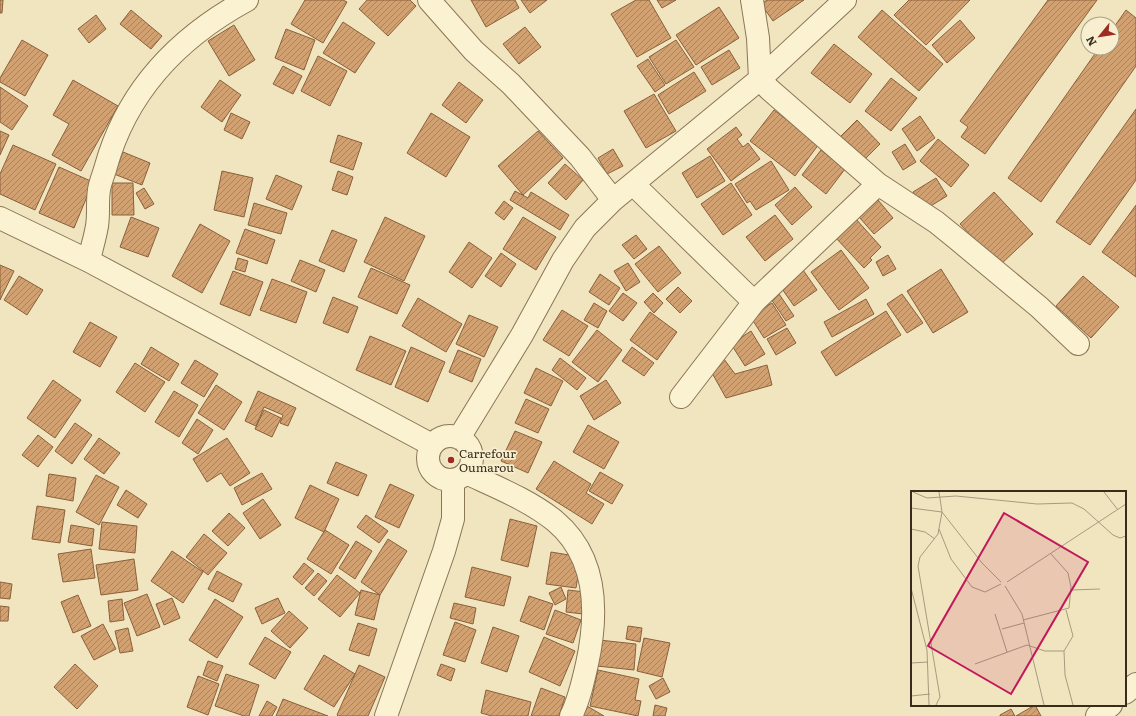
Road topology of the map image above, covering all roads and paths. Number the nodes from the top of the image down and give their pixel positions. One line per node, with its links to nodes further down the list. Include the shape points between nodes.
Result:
1 (246, 0): 10 (street, via 191,38 148,80 133,101 110,149 99,189 97,226)
2 (429, 0): 8 (street, via 474,51 511,84 580,157)
3 (752, 0): 5 (street, via 758,38)
4 (845, 0): 5 (street)
5 (760, 79): 6 (street); 7 (street)
6 (633, 184): 8 (street); 11 (street)
7 (878, 184): 11 (street); 12 (street, via 936,222)
8 (613, 200): 14 (street, via 585,228 563,260 522,335)
9 (0, 218): 10 (street)
10 (89, 261): 15 (street)
11 (754, 302): 13 (street)
12 (1078, 344)
13 (681, 397)
14 (460, 438): 15 (street, via 445,437); 16 (street, via 472,454 470,468)
15 (432, 445): 16 (street, via 428,459 433,473 438,478 446,480)
16 (460, 477): 20 (street, via 453,519 444,551); 21 (street, via 503,490 555,521 576,544 588,569 593,594 591,648 577,703)
17 (1136, 684): 18 (street)
18 (1126, 692)
19 (1110, 706): 22 (street)
20 (386, 716)
21 (571, 716)
22 (1097, 716)

